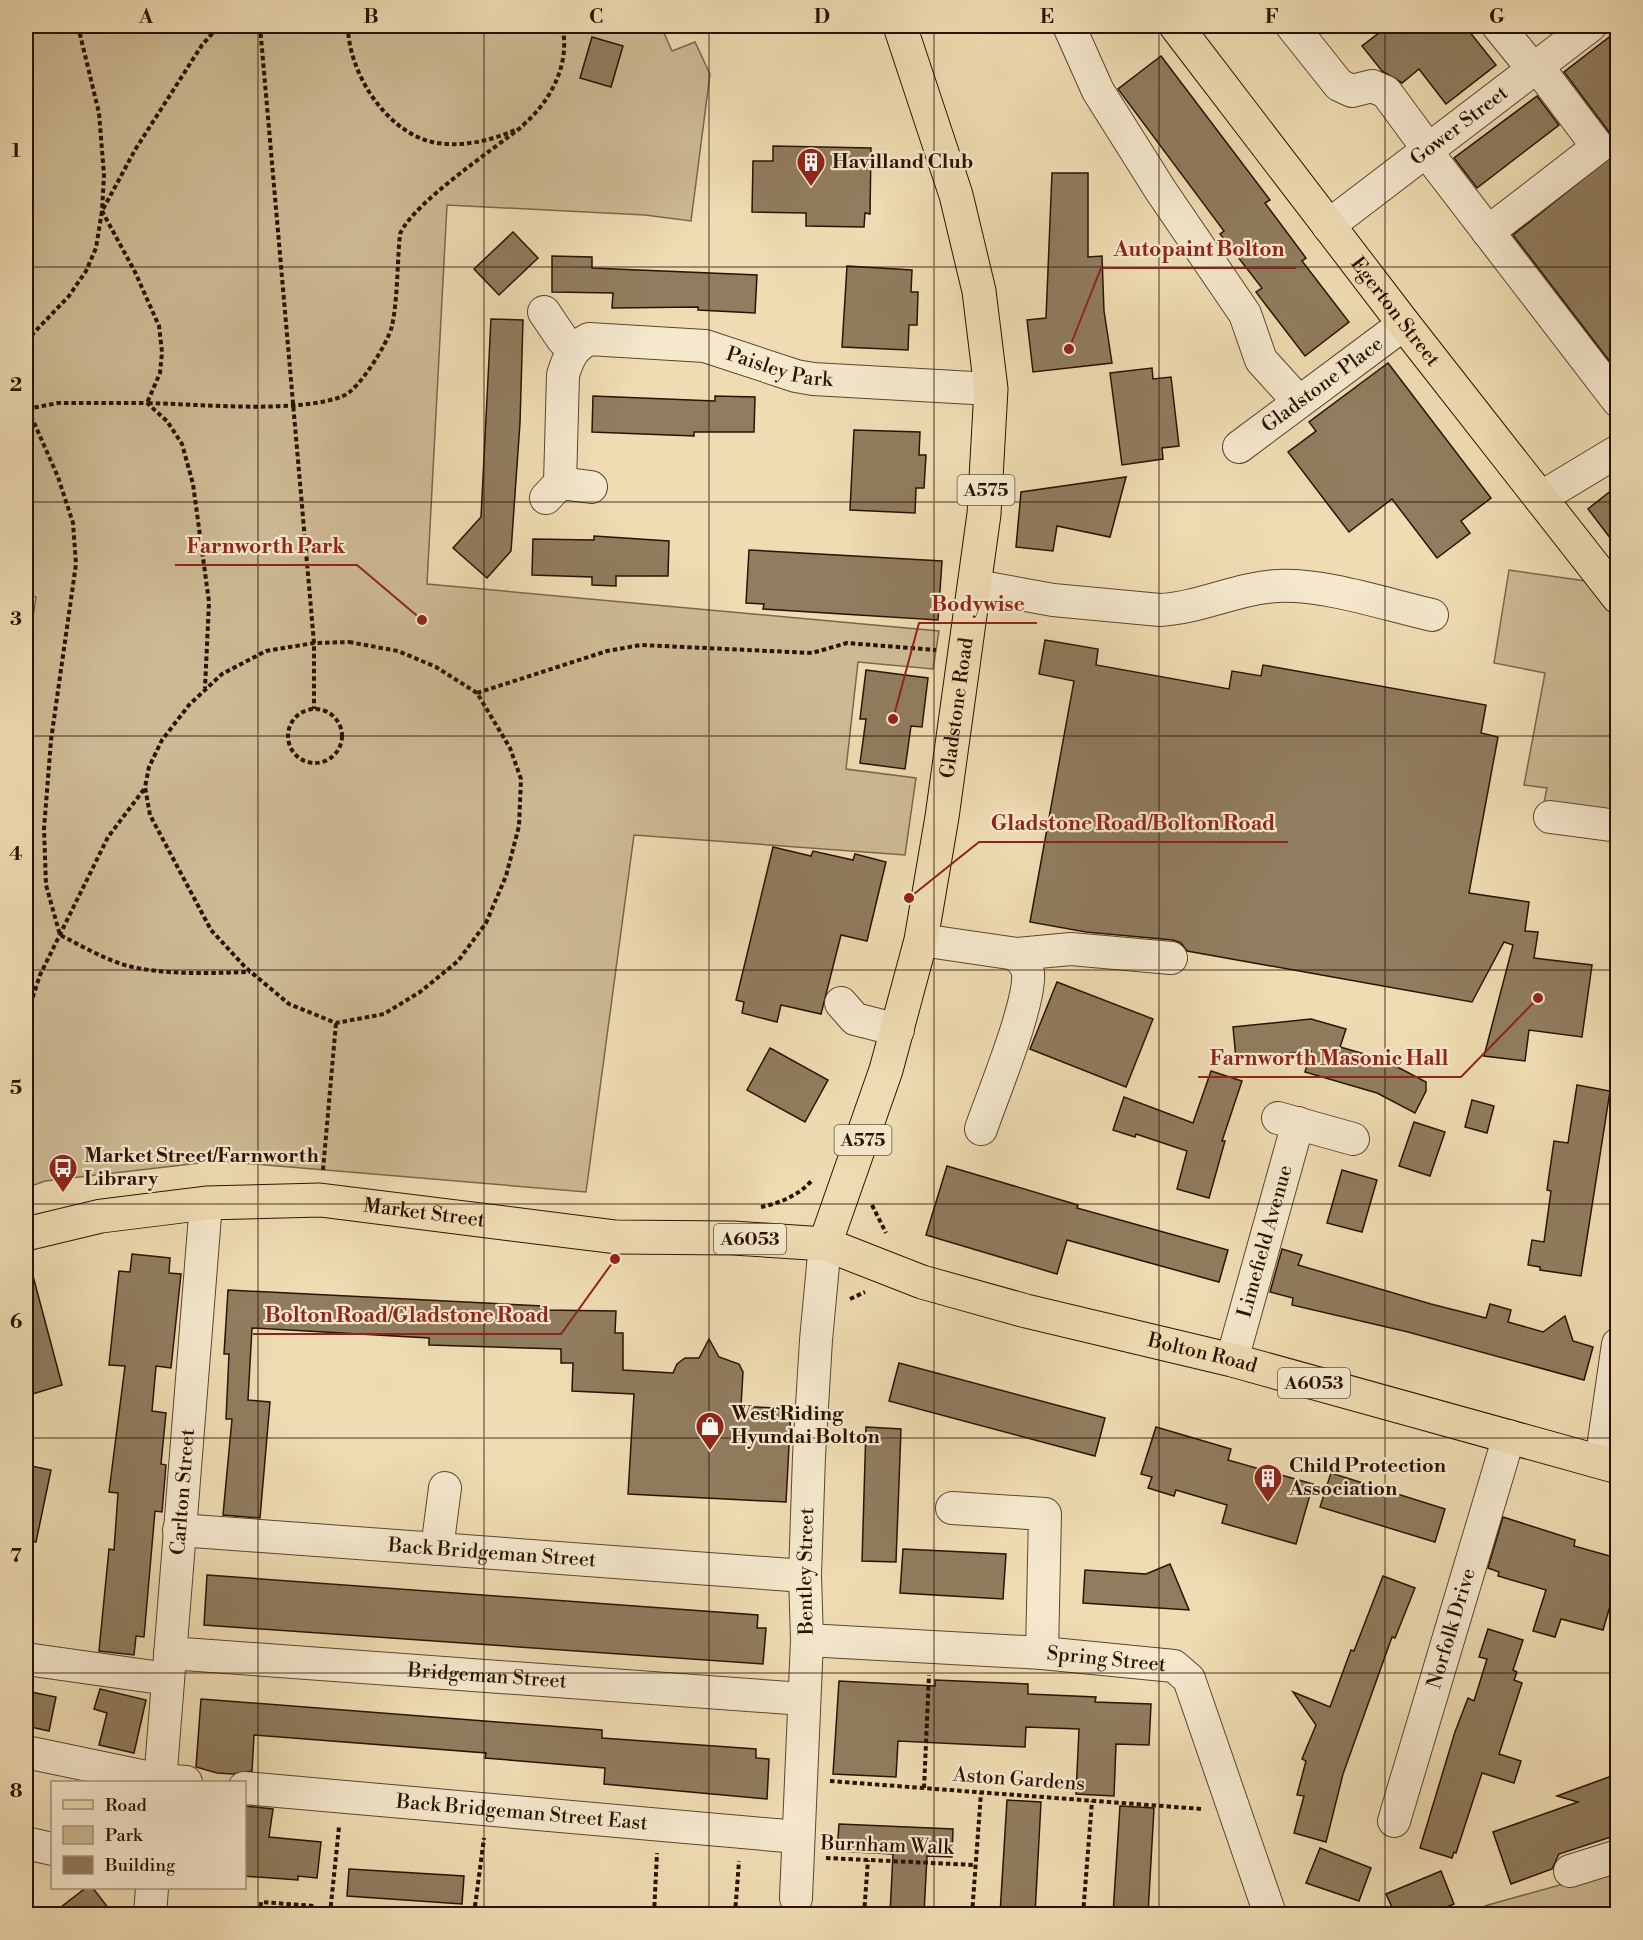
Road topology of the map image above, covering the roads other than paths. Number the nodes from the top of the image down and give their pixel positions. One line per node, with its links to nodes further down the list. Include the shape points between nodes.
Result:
1 (900, 26): 14 (main road, Gladstone Road / A575, via 956,195 979,291)
2 (1069, 26): 16 (street, via 1098,91 1245,314 1262,360)
3 (1176, 26): 9 (main road, Egerton Street)
4 (1292, 26): 8 (street, via 1339,85 1352,91 1372,86 1386,92)
5 (1498, 26): 7 (street)
6 (1590, 26): 7 (street, Gower Street)
7 (1535, 68): 8 (street, Gower Street); 10 (street, via 1598,147)
8 (1427, 150): 9 (street, Gower Street); 10 (street)
9 (1328, 226): 12 (main road, Egerton Street)
10 (1488, 232): 15 (street)
11 (543, 312): 13 (street)
12 (1404, 324): 16 (street, Gladstone Place); 20 (main road, Egerton Street)
13 (574, 350): 14 (street, Paisley Park, via 589,339 602,338 705,346 813,379); 19 (street, via 563,375 553,491)
14 (991, 389): 21 (main road, Gladstone Road / A575)
15 (1617, 401)
16 (1299, 402): 17 (street, Gladstone Place)
17 (1239, 447)
18 (1617, 451): 20 (street)
19 (591, 487)
20 (1540, 498): 22 (main road, Egerton Street)
21 (976, 586): 23 (street, via 1053,600 1160,610 1178,609 1252,589 1303,586); 26 (main road, Gladstone Road / A575)
22 (1617, 597)
23 (1432, 615)
24 (1550, 817): 25 (street)
25 (1617, 825)
26 (921, 940): 27 (street); 30 (main road, Gladstone Road / A575)
27 (1016, 954): 28 (street, via 1071,949); 31 (street, via 1028,974 1024,1003)
28 (1171, 958)
29 (841, 1003): 30 (street, via 855,1019)
30 (898, 1030): 35 (main road, Gladstone Road / A575)
31 (981, 1129)
32 (1353, 1139): 37 (street, Limefield Avenue, via 1287,1120)
33 (206, 1203): 34 (main road, Market Street / A6053, via 101,1216); 35 (main road, Market Street / A6053, via 320,1200 616,1237); 42 (street, Carlton Street)
34 (26, 1234)
35 (825, 1244): 37 (main road, Bolton Road / A6053, via 922,1281 1026,1311); 44 (street, Bentley Street, via 815,1351)
36 (1617, 1344): 39 (street)
37 (1232, 1360): 38 (main road, Bolton Road / A6053)
38 (1509, 1436): 39 (main road, Bolton Road / A6053); 54 (street, Norfolk Drive)
39 (1609, 1465)
40 (445, 1488): 43 (street)
41 (952, 1508): 46 (street, via 1045,1514)
42 (180, 1530): 43 (street, Back Bridgeman Street); 48 (street, Carlton Street)
43 (437, 1549): 44 (street, Back Bridgeman Street)
44 (805, 1576): 45 (street, Bentley Street)
45 (807, 1640): 46 (street, Spring Street); 49 (street, Bentley Street)
46 (1042, 1653): 63 (street, Spring Street, via 1173,1666 1183,1672 1189,1679)
47 (26, 1659): 48 (street, Bridgeman Street)
48 (169, 1666): 49 (street, Bridgeman Street); 52 (street, Carlton Street)
49 (803, 1699): 56 (street, Bentley Street)
50 (26, 1752): 51 (street)
51 (164, 1781)
52 (169, 1781)
53 (246, 1788): 56 (street, Back Bridgeman Street East, via 741,1832)
54 (1394, 1821)
55 (26, 1843): 57 (street)
56 (798, 1847): 61 (street, Bentley Street)
57 (51, 1849)
58 (1617, 1856): 59 (street)
59 (1570, 1872)
60 (152, 1889): 62 (street)
61 (796, 1898)
62 (150, 1914)
63 (1270, 1914)

